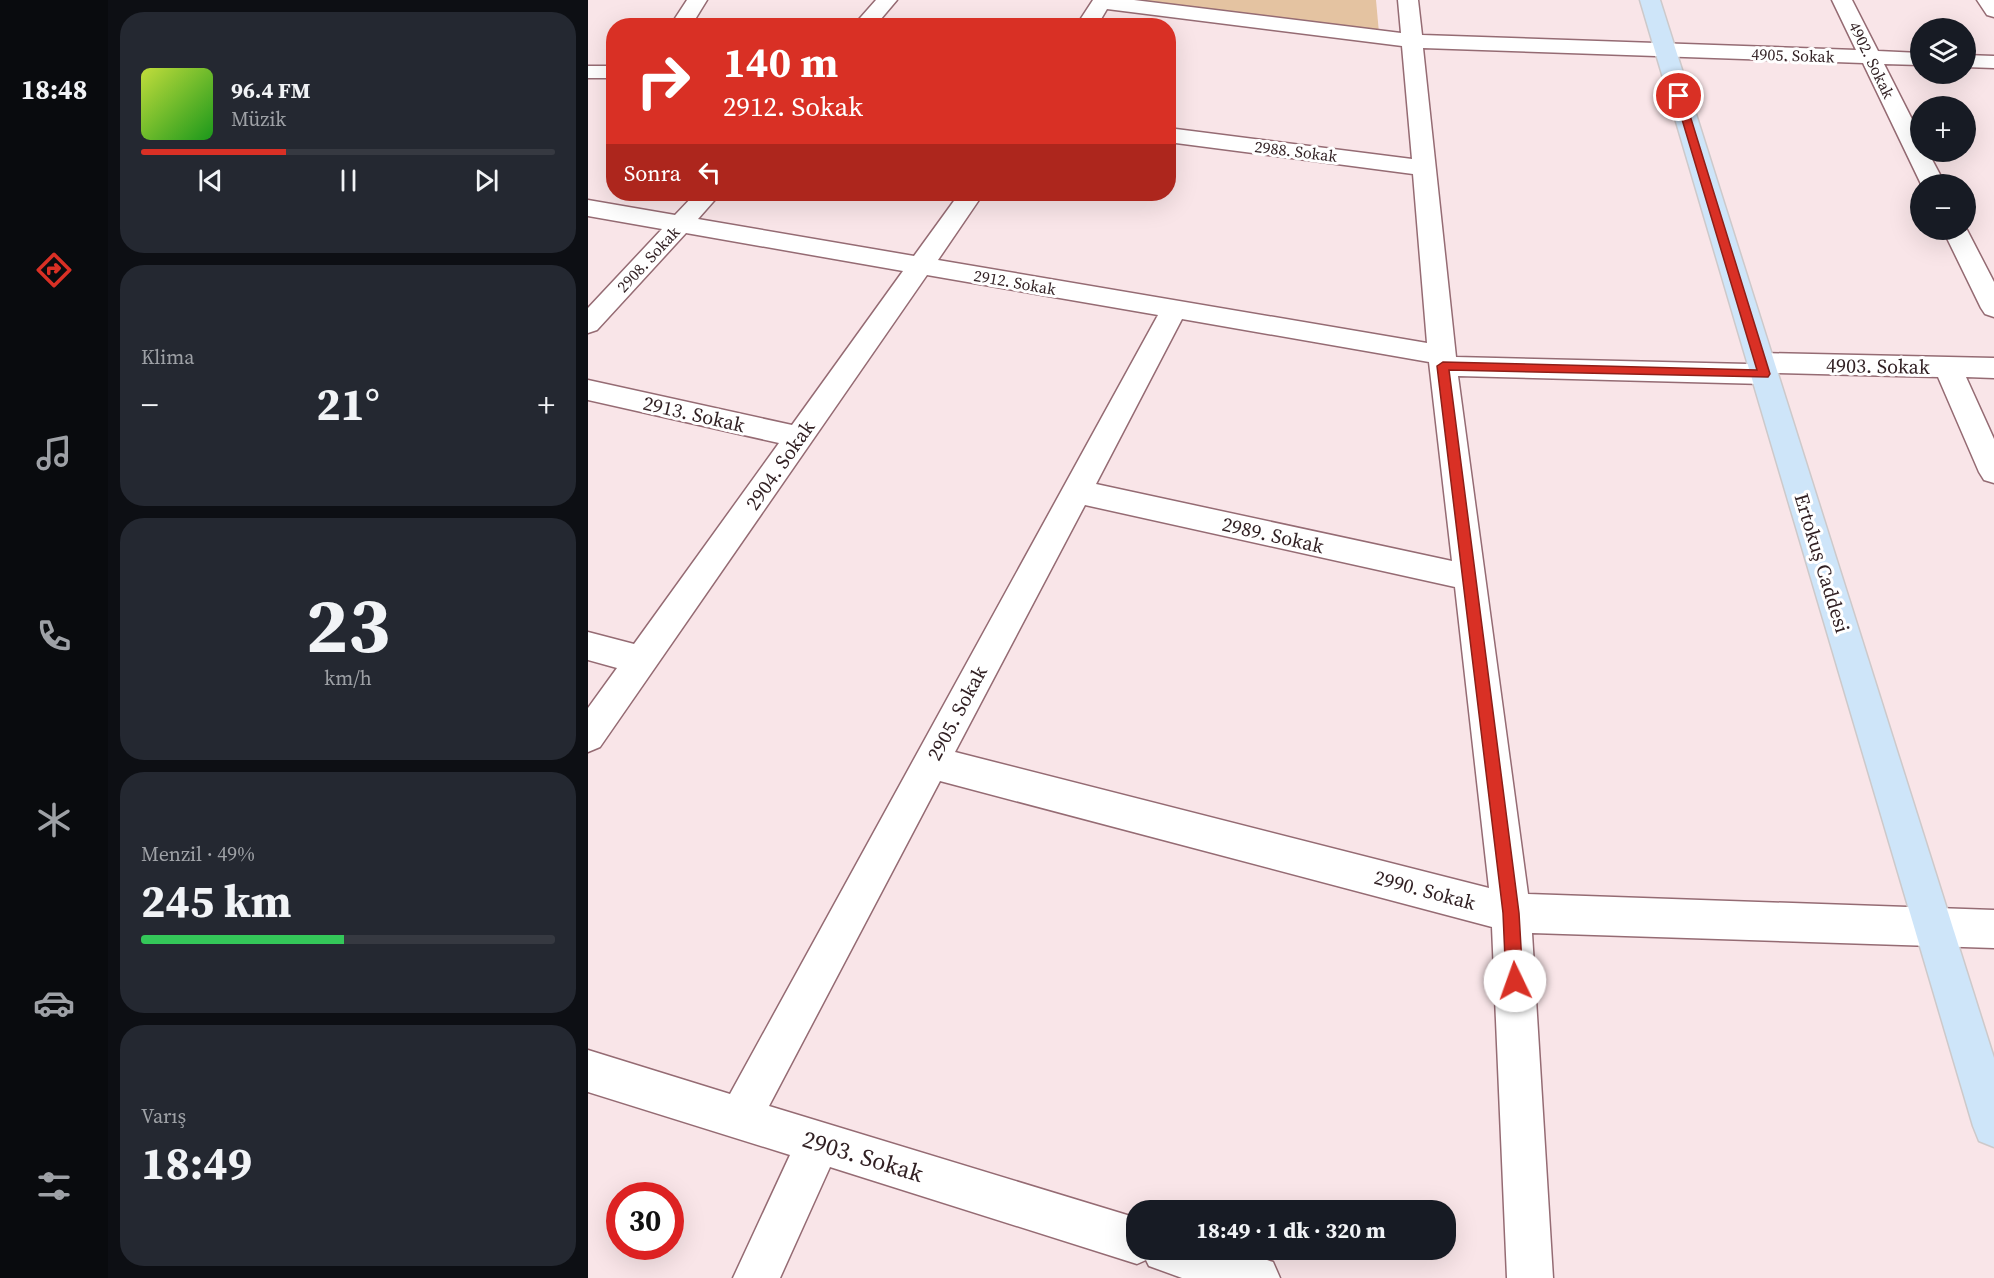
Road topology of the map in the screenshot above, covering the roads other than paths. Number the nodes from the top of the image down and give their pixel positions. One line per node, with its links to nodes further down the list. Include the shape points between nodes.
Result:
1 (697, 0): 9 (street)
2 (887, 0): 10 (street)
3 (1408, 0): 12 (street)
4 (1650, 0): 13 (main road, Ertokuş Caddesi)
5 (1842, 0): 14 (street, 4902. Sokak)
6 (1987, 0): 8 (street)
7 (1102, 1): 11 (street); 12 (street, 4905. Sokak)
8 (1994, 11)
9 (685, 18)
10 (871, 18)
11 (1091, 18)
12 (1412, 41): 13 (street, 4905. Sokak); 21 (street)
13 (1666, 51): 14 (street, 4905. Sokak); 35 (main road, Ertokuş Caddesi)
14 (1871, 58): 15 (street, 4905. Sokak); 22 (street, 4902. Sokak)
15 (1910, 59)
16 (1976, 61): 17 (street)
17 (1994, 62)
18 (588, 72): 19 (street)
19 (606, 72)
20 (1176, 136): 21 (street, 2988. Sokak)
21 (1424, 168): 32 (street)
22 (1928, 174)
23 (701, 201): 26 (street, 2908. Sokak)
24 (966, 201): 28 (street, 2904. Sokak)
25 (588, 208): 26 (street, 2912. Sokak)
26 (680, 224): 28 (street, 2912. Sokak); 31 (street, 2908. Sokak)
27 (1960, 240): 29 (street)
28 (922, 266): 30 (street, 2912. Sokak); 37 (street, 2904. Sokak)
29 (1994, 308)
30 (1174, 309): 32 (street, 2912. Sokak); 39 (street, 2905. Sokak)
31 (588, 324)
32 (1443, 360): 35 (street, 2912. Sokak); 40 (street)
33 (1948, 367): 34 (street, 4903. Sokak); 35 (street, 4903. Sokak); 38 (street)
34 (1994, 368)
35 (1763, 369): 46 (main road, Ertokuş Caddesi)
36 (588, 390): 37 (street, 2913. Sokak)
37 (800, 438): 42 (street, 2904. Sokak)
38 (1994, 472)
39 (1076, 491): 40 (street, 2989. Sokak); 44 (street, 2905. Sokak)
40 (1470, 578): 45 (street)
41 (588, 646): 42 (street)
42 (642, 660): 43 (street, 2904. Sokak)
43 (588, 736)
44 (931, 762): 45 (street, 2990. Sokak); 49 (street, 2905. Sokak)
45 (1511, 913): 46 (street, 2990. Sokak); 56 (street)
46 (1933, 926): 47 (street, 2990. Sokak); 50 (main road, Ertokuş Caddesi)
47 (1994, 929)
48 (588, 1071): 49 (street, 2903. Sokak)
49 (740, 1118): 51 (street, 2903. Sokak)
50 (1994, 1126)
51 (819, 1142): 52 (street, 2903. Sokak); 54 (street)
52 (1126, 1238)
53 (1198, 1260): 55 (street)
54 (756, 1278)
55 (1257, 1278)
56 (1530, 1278)

